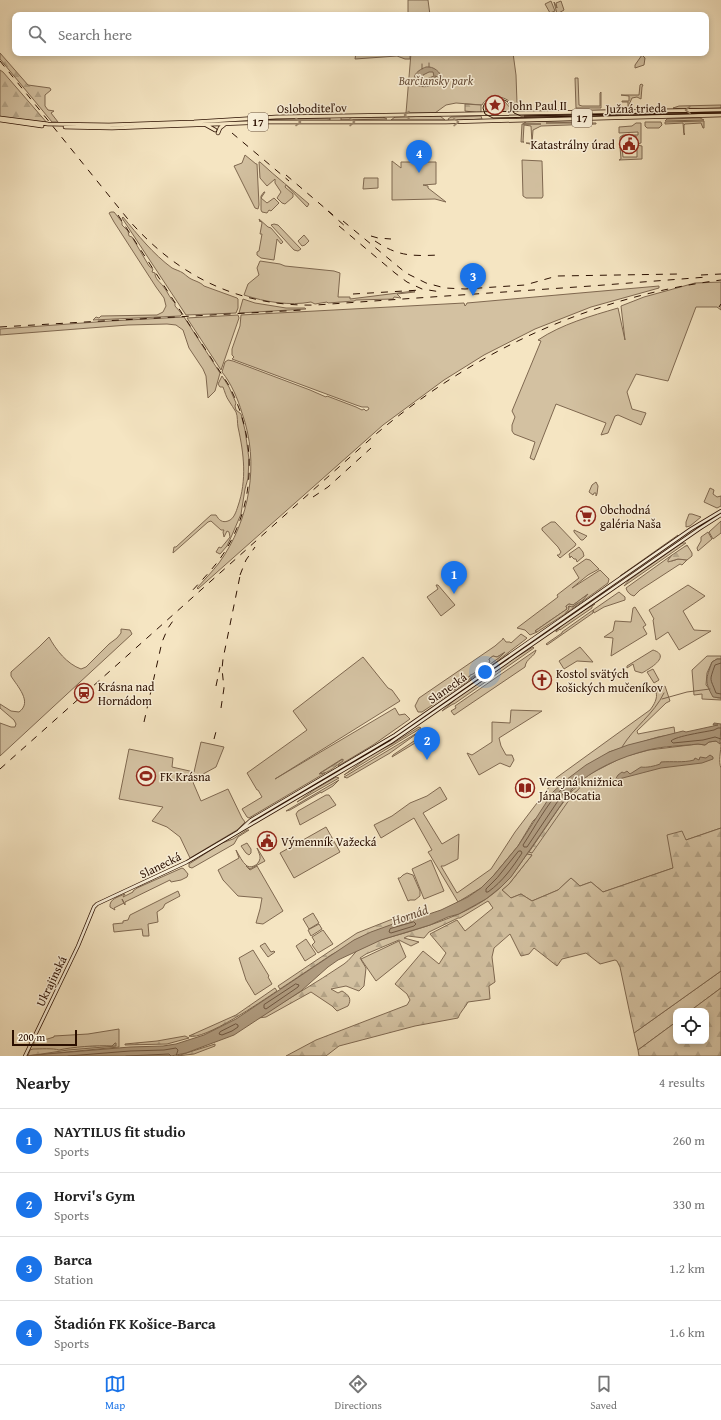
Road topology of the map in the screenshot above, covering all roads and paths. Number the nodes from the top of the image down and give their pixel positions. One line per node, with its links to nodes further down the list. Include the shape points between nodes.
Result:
1 (721, 110): 2 (main road, Južná trieda / 17, one-way to 2)
2 (529, 114): 4 (main road, Osloboditeľov / 17, one-way to 4, via 284,117 102,125 48,124)
3 (721, 115): 5 (main road, Južná trieda / 17)
4 (0, 119): 7 (main road, Osloboditeľov / 17, via 38,126 94,128)
5 (528, 119): 6 (main road, Osloboditeľov / 17, one-way to 5)
6 (227, 123): 7 (main road, Osloboditeľov / 17); 9 (main road)
7 (203, 124): 8 (main road)
8 (214, 130)
9 (218, 133)
10 (721, 511): 12 (main road, Slanecká, via 691,529 395,735 254,819)
11 (721, 515): 12 (main road, Slanecká, via 402,736)
12 (239, 832): 13 (main road, Slanecká, via 187,862 97,904)
13 (91, 914): 14 (main road, Ukrajinská)
14 (25, 1056)

